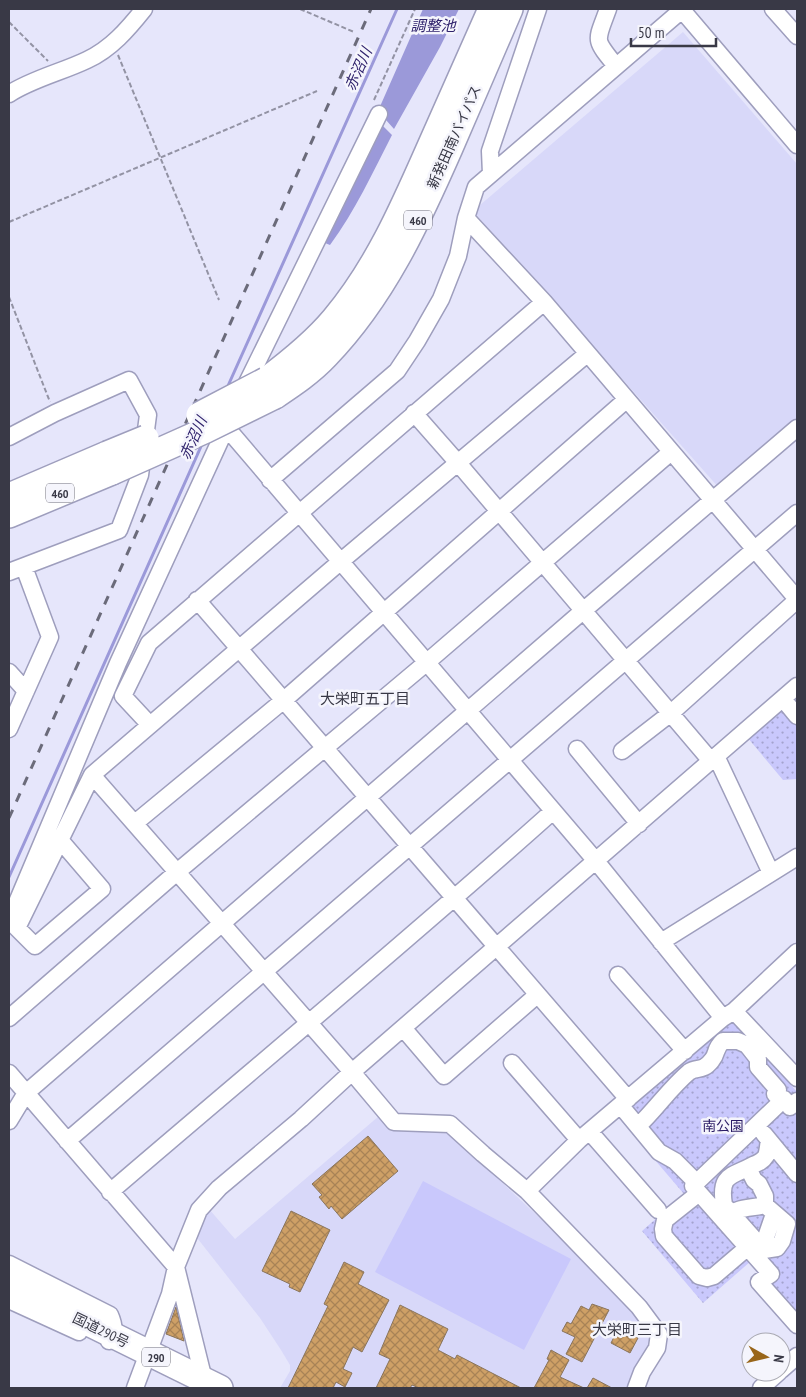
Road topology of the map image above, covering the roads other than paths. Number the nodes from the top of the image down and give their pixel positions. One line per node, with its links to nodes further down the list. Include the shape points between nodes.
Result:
1 (144, 9): 10 (street, via 109,47 89,60)
2 (491, 9): 17 (highway, 新発田南バイパス / 460, via 378,256 333,320)
3 (510, 9): 17 (highway, 新発田南バイパス / 460, via 423,210 372,300 348,332 305,375)
4 (538, 9): 13 (street, via 490,151)
5 (608, 9): 9 (street, via 598,36 600,47)
6 (682, 9): 9 (street); 12 (street)
7 (779, 11): 8 (street)
8 (797, 36)
9 (616, 66): 13 (street)
10 (9, 94)
11 (376, 107): 20 (street)
12 (797, 145)
13 (491, 174): 14 (street, via 476,187)
14 (466, 218): 15 (street); 26 (street, via 458,256 441,299 418,342 397,371)
15 (544, 302): 16 (street); 19 (street)
16 (587, 354): 18 (street); 25 (street)
17 (270, 388): 24 (highway, 460, bridge, via 214,427)
18 (626, 400): 23 (street); 29 (street)
19 (414, 413): 25 (street); 30 (street)
20 (226, 428): 26 (street); 71 (street, via 118,663)
21 (797, 428): 28 (street)
22 (9, 437): 36 (street, via 55,412 129,380 148,415 140,475 119,530)
23 (670, 452): 28 (street); 35 (street)
24 (109, 463): 27 (highway, 460); 32 (highway, 460)
25 (458, 463): 29 (street); 34 (street)
26 (270, 480): 30 (street)
27 (9, 496)
28 (713, 501): 33 (street); 39 (street)
29 (500, 511): 35 (street); 40 (street)
30 (298, 513): 34 (street); 38 (street)
31 (797, 513): 33 (street)
32 (9, 515)
33 (754, 550): 37 (street); 42 (street)
34 (340, 562): 40 (street); 41 (street)
35 (542, 562): 39 (street); 43 (street)
36 (16, 570): 46 (street, via 50,637)
37 (797, 599): 50 (street)
38 (198, 600): 41 (street); 52 (street, via 149,643 123,696)
39 (584, 610): 42 (street); 49 (street)
40 (382, 612): 43 (street); 48 (street)
41 (239, 648): 48 (street); 52 (street)
42 (626, 660): 50 (street); 58 (street)
43 (426, 663): 49 (street); 54 (street)
44 (9, 672): 46 (street)
45 (797, 686): 47 (street)
46 (26, 691): 53 (street)
47 (783, 699): 51 (street); 57 (street)
48 (284, 700): 54 (street); 62 (street)
49 (467, 712): 58 (street); 60 (street)
50 (671, 713): 56 (street); 57 (street)
51 (797, 716)
52 (150, 725): 59 (street)
53 (9, 730)
54 (325, 748): 60 (street); 68 (street)
55 (577, 749): 63 (street)
56 (622, 751)
57 (714, 759): 63 (street); 69 (street)
58 (509, 760): 61 (street); 65 (street)
59 (92, 774): 62 (street); 64 (street)
60 (368, 798): 65 (street); 72 (street)
61 (553, 811): 67 (street); 70 (street)
62 (135, 823): 68 (street)
63 (639, 824): 67 (street)
64 (60, 840): 71 (street); 71 (street, via 102,889 35,946)
65 (410, 846): 70 (street); 76 (street)
66 (797, 857): 69 (street)
67 (596, 861): 73 (street); 74 (street)
68 (177, 872): 72 (street); 80 (street)
69 (771, 873): 73 (street)
70 (455, 899): 74 (street); 81 (street)
71 (12, 923)
72 (222, 924): 76 (street); 88 (street)
73 (661, 942): 79 (street)
74 (496, 947): 78 (street); 82 (street)
75 (797, 952): 79 (street)
76 (264, 972): 81 (street); 96 (street)
77 (618, 975): 83 (street)
78 (537, 994): 82 (street, via 444,1076); 90 (street)
79 (729, 1015): 83 (street); 87 (street)
80 (9, 1018)
81 (308, 1022): 85 (street); 101 (street)
82 (403, 1028): 85 (street)
83 (685, 1051): 90 (street)
84 (512, 1063): 94 (street)
85 (352, 1072): 100 (street, via 394,1122 450,1124); 107 (street, via 206,1202 199,1210)
86 (9, 1073): 88 (street)
87 (797, 1078)
88 (26, 1093): 91 (street); 96 (street)
89 (789, 1101): 92 (street); 93 (street, via 775,1094 778,1090 758,1067 758,1059 747,1045 723,1040 716,1047 714,1059 704,1069 691,1070)
90 (625, 1103): 93 (street); 94 (street)
91 (9, 1121)
92 (757, 1125): 95 (street); 99 (street)
93 (638, 1126): 99 (street, via 659,1152 675,1161)
94 (585, 1136): 100 (street); 102 (street)
95 (769, 1140): 97 (street, via 766,1155); 98 (street)
96 (67, 1141): 101 (street)
97 (744, 1170): 103 (street, via 759,1184); 104 (street, via 737,1186 724,1184)
98 (797, 1174)
99 (698, 1188): 104 (street); 105 (street, via 665,1220 663,1229 664,1236 699,1276 714,1276)
100 (527, 1190): 115 (street, via 639,1307 659,1334 657,1348)
101 (110, 1192): 107 (street)
102 (658, 1210)
103 (781, 1215): 104 (street, via 742,1207); 105 (street, via 765,1240)
104 (727, 1216): 105 (street)
105 (753, 1246): 110 (street, via 771,1274 760,1282)
106 (9, 1264): 111 (street, via 110,1315 113,1323)
107 (176, 1267): 112 (street, via 170,1294); 113 (street)
108 (9, 1284): 111 (highway, 国道290号 / 290)
109 (9, 1300): 111 (street, via 95,1339 109,1342)
110 (797, 1325)
111 (102, 1331): 112 (highway, 国道290号 / 290)
112 (147, 1353): 113 (highway, 国道290号 / 290); 114 (street)
113 (212, 1385)
114 (135, 1388)
115 (636, 1388)

